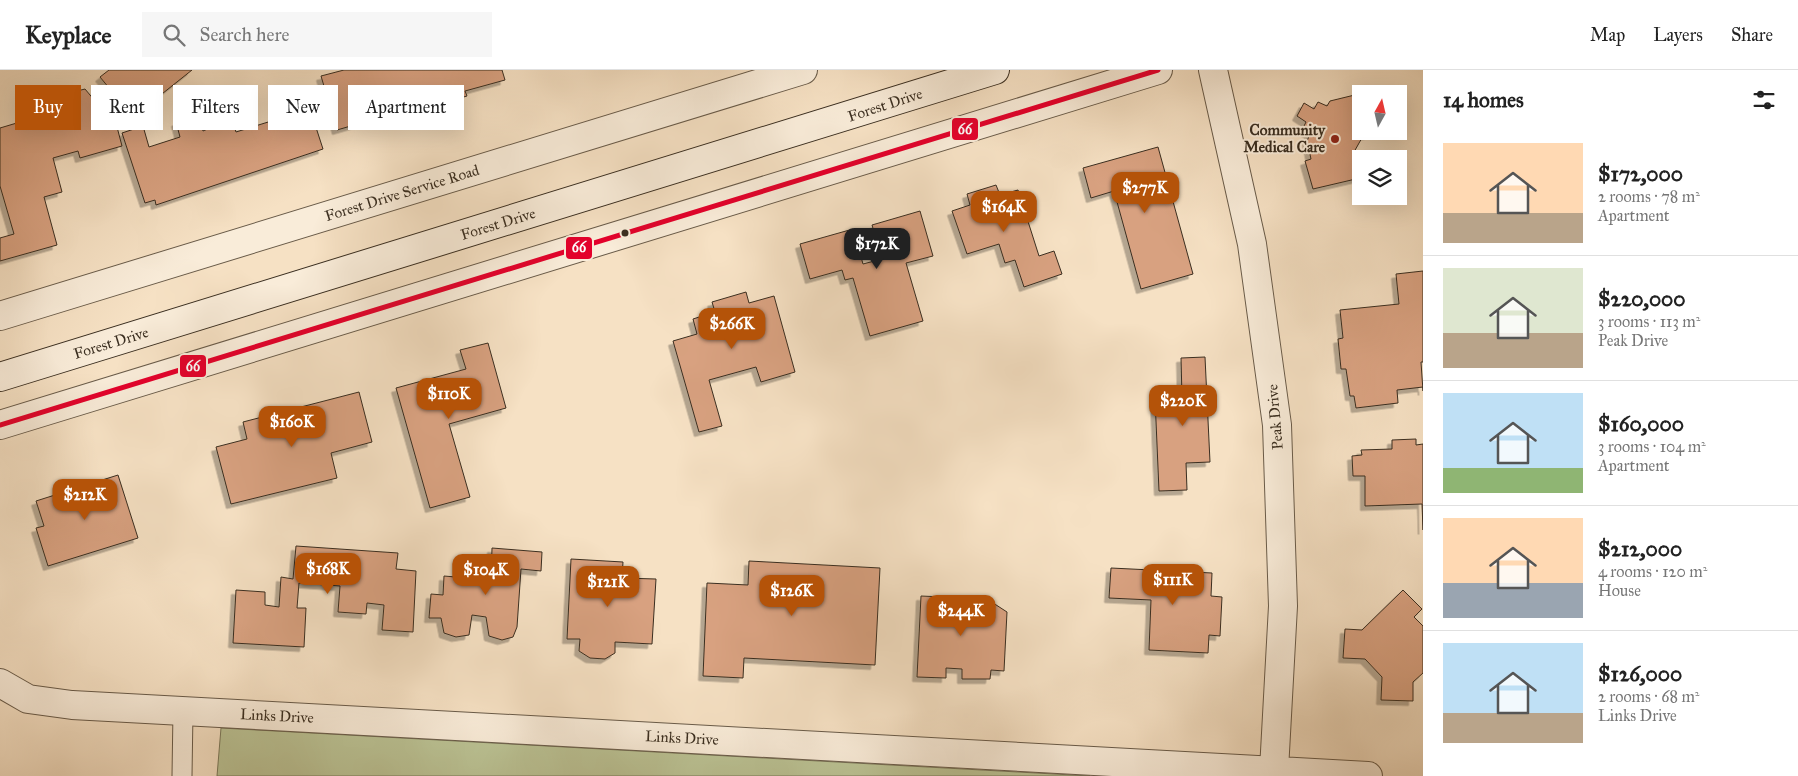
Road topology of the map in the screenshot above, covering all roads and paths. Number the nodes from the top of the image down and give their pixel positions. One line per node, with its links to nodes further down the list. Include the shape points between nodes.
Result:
1 (803, 70): 5 (street, Forest Drive Service Road)
2 (995, 70): 6 (street, Forest Drive)
3 (1158, 70): 7 (street)
4 (1213, 70): 10 (street, Peak Drive, via 1252,244 1278,425 1283,606)
5 (0, 316)
6 (0, 377)
7 (0, 425)
8 (0, 683): 9 (street, Links Drive, via 28,699 72,705)
9 (183, 711): 10 (street, Links Drive); 11 (lane)
10 (1274, 770): 12 (street, Links Drive)
11 (182, 776)
12 (1368, 776)

